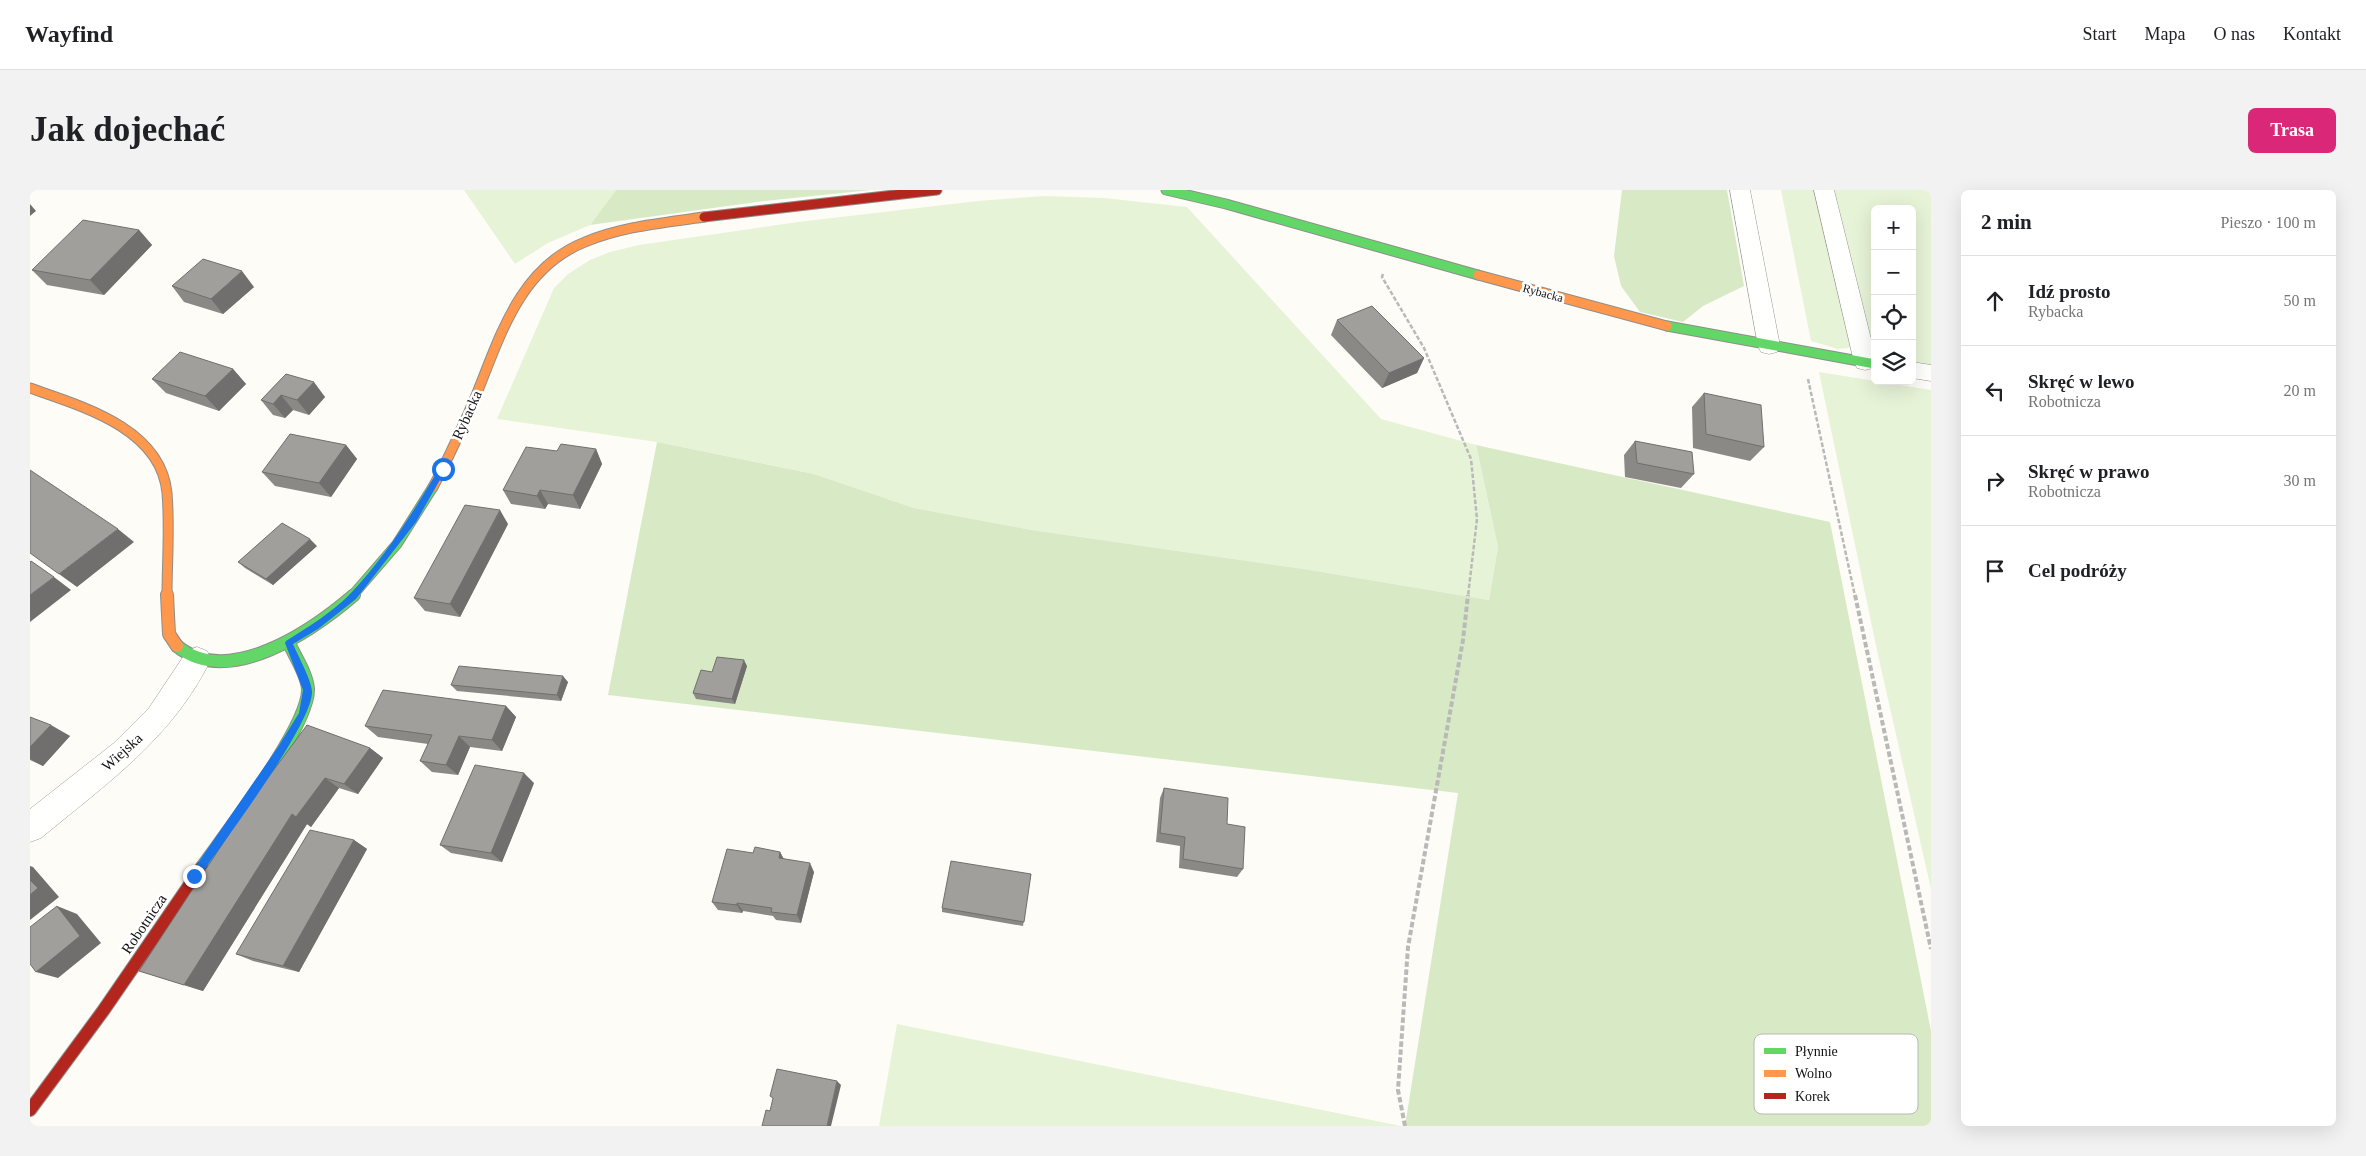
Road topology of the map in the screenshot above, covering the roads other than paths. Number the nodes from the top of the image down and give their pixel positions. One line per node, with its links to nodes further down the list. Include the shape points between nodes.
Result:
1 (937, 190): 10 (street, Rybacka, via 755,210 628,229 591,239 554,259 528,283 514,305 446,461 413,520 354,596)
2 (1166, 190): 5 (street, Rybacka, via 1646,322)
3 (1740, 190): 5 (street)
4 (1824, 190): 6 (street)
5 (1769, 346): 6 (street, Rybacka)
6 (1870, 363)
7 (1916, 371): 8 (street)
8 (1931, 373)
9 (30, 388): 11 (street, Rybacka, via 126,428 152,452 164,472 168,633 179,650)
10 (289, 643): 11 (street, Rybacka, via 254,656 225,661); 13 (street, Robotnicza, via 308,690 303,714 282,750 133,967)
11 (197, 659): 12 (street, Wiejska, via 160,717 124,752)
12 (30, 828)
13 (30, 1110)

